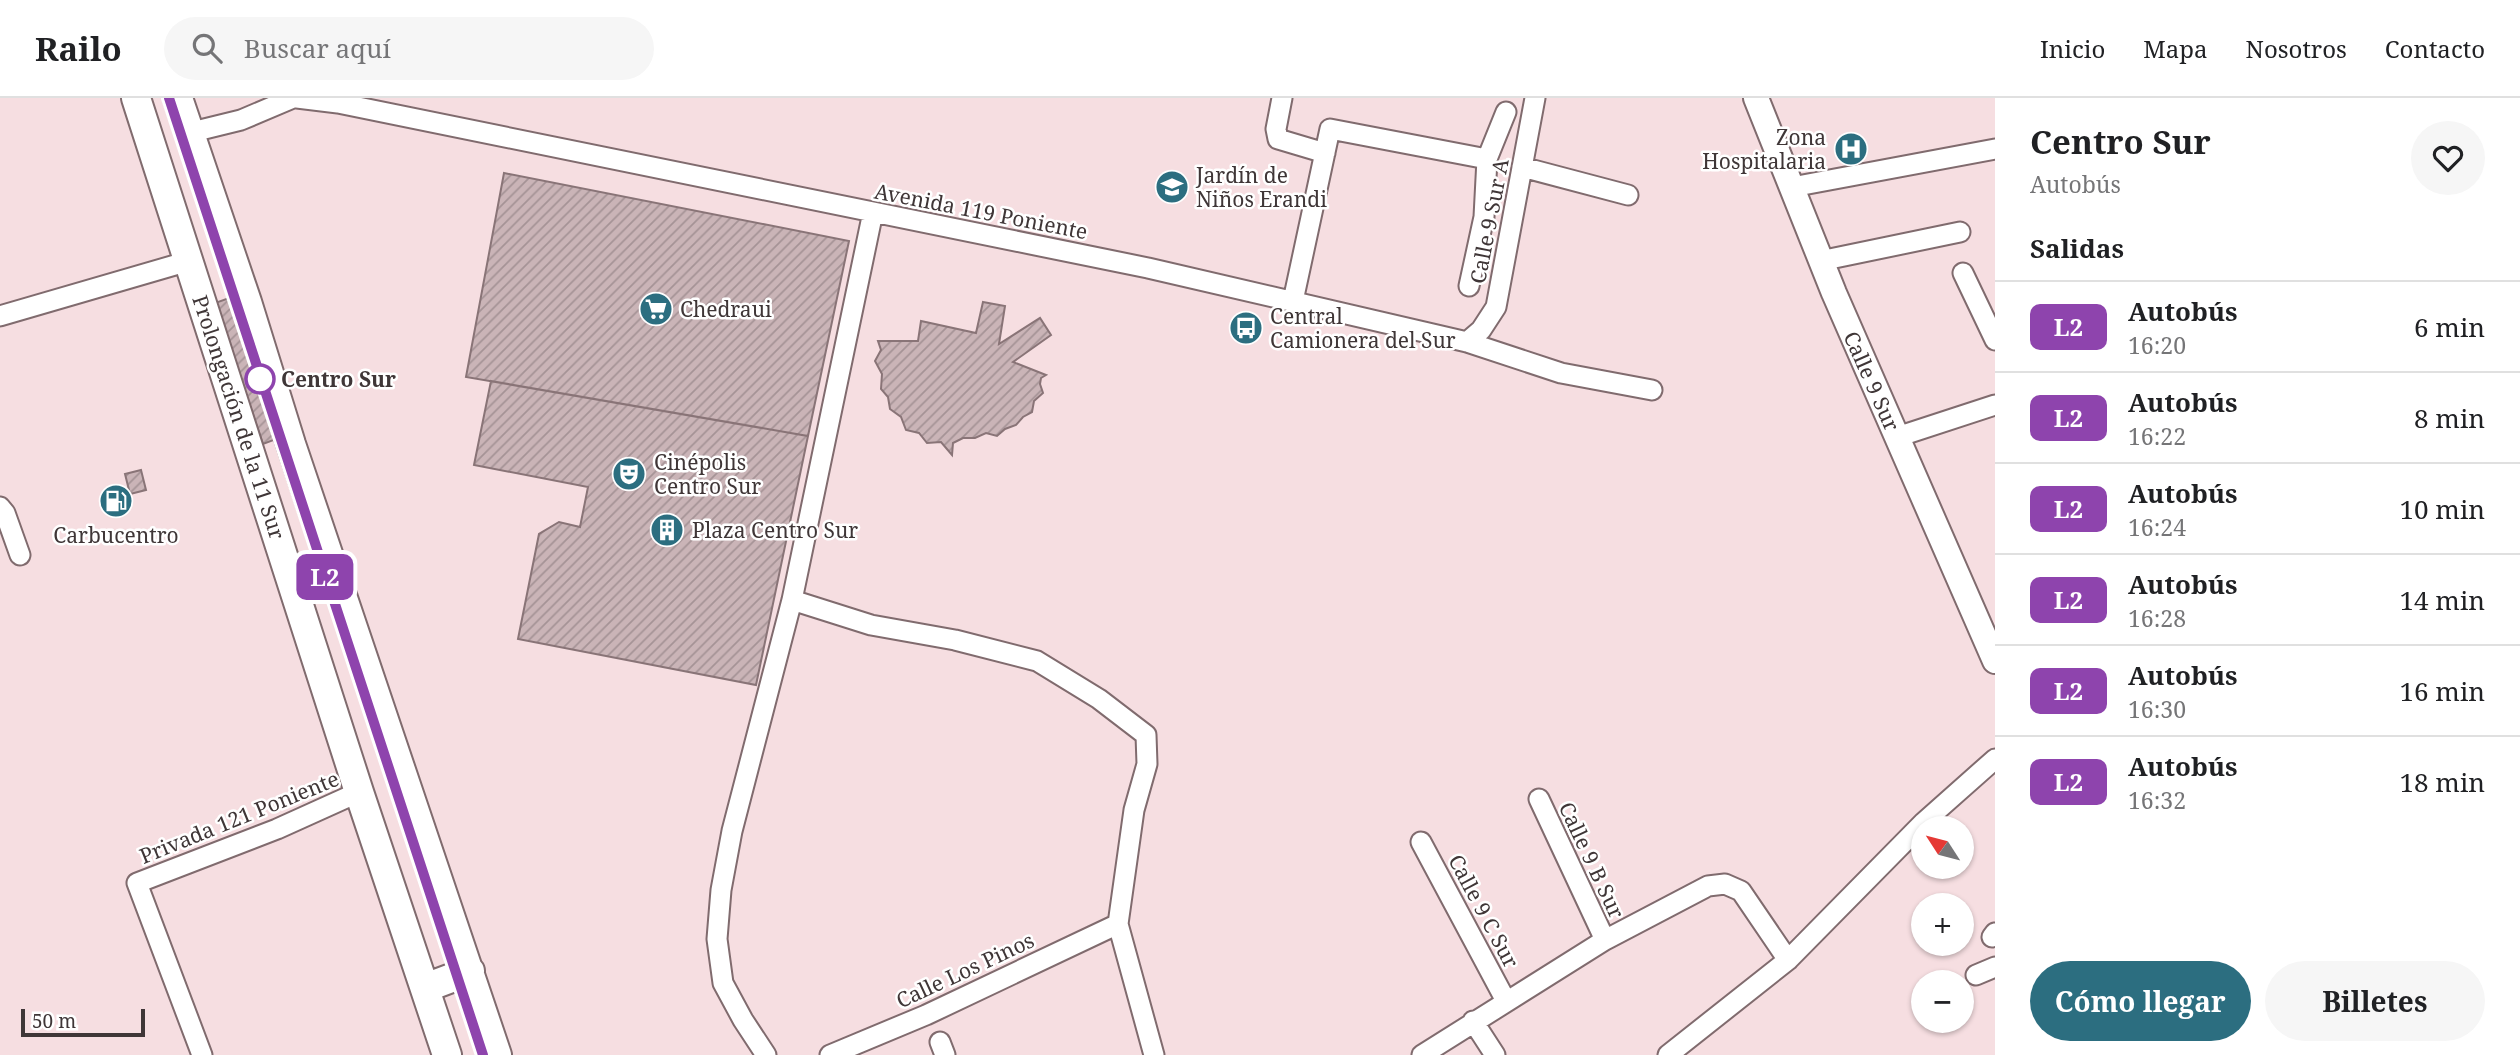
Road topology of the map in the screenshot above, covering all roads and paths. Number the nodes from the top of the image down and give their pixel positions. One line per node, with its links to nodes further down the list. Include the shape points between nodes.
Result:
1 (136, 98): 17 (main road, Prolongación de la 11 Sur)
2 (177, 98): 8 (main road, Prolongación de la 11 Sur)
3 (295, 98): 8 (street, Avenida 119 Poniente, via 241,120); 15 (street, Avenida 119 Poniente)
4 (1282, 98): 10 (street, via 1278,139)
5 (1535, 98): 12 (street, Calle 9 Sur A)
6 (1756, 98): 13 (street, Calle 9 Sur)
7 (1506, 112): 11 (street)
8 (188, 133): 40 (main road, Prolongación de la 11 Sur)
9 (1995, 149): 13 (street)
10 (1325, 153): 11 (street, via 1330,129); 21 (street)
11 (1487, 159): 20 (street, via 1484,217)
12 (1522, 167): 14 (street); 24 (street, Calle 9 Sur A, via 1496,307)
13 (1792, 187): 18 (street, Calle 9 Sur)
14 (1628, 195)
15 (873, 212): 21 (street, Avenida 119 Poniente); 30 (street)
16 (1960, 232): 18 (street)
17 (189, 261): 22 (street); 33 (main road, Prolongación de la 11 Sur)
18 (1820, 261): 27 (street, Calle 9 Sur)
19 (1963, 274): 23 (street)
20 (1469, 286)
21 (1293, 301): 24 (street, Avenida 119 Poniente)
22 (0, 316)
23 (1995, 340)
24 (1467, 341): 25 (street, Avenida 119 Poniente, via 1561,373)
25 (1652, 390)
26 (1995, 405): 27 (street)
27 (1897, 437): 31 (street, Calle 9 Sur)
28 (0, 507): 29 (street)
29 (20, 555)
30 (792, 600): 36 (street, via 871,625 955,640 1037,662 1090,693 1146,735 1147,764 1134,810); 49 (street, via 732,831 717,939 723,983)
31 (1995, 661)
32 (1995, 759): 38 (street, via 1924,822)
33 (359, 792): 42 (main road, Prolongación de la 11 Sur); 46 (street, Privada 121 Poniente, via 277,830 136,883)
34 (1539, 799): 37 (street, Calle 9 B Sur)
35 (1421, 842): 43 (street, Calle 9 C Sur)
36 (1118, 924): 50 (street, Calle Los Pinos); 51 (street)
37 (1605, 940): 38 (street, via 1708,886 1725,884 1741,891); 43 (street)
38 (1788, 960): 45 (street)
39 (1995, 967): 41 (street)
40 (470, 971): 42 (main road); 48 (main road, Prolongación de la 11 Sur)
41 (1976, 975)
42 (425, 988): 47 (main road, Prolongación de la 11 Sur)
43 (1506, 1001): 44 (street)
44 (1473, 1021): 52 (street); 53 (street)
45 (1687, 1048): 54 (street)
46 (202, 1055)
47 (447, 1055)
48 (497, 1055)
49 (766, 1055)
50 (830, 1055)
51 (1154, 1055)
52 (1422, 1055)
53 (1495, 1055)
54 (1668, 1055)

